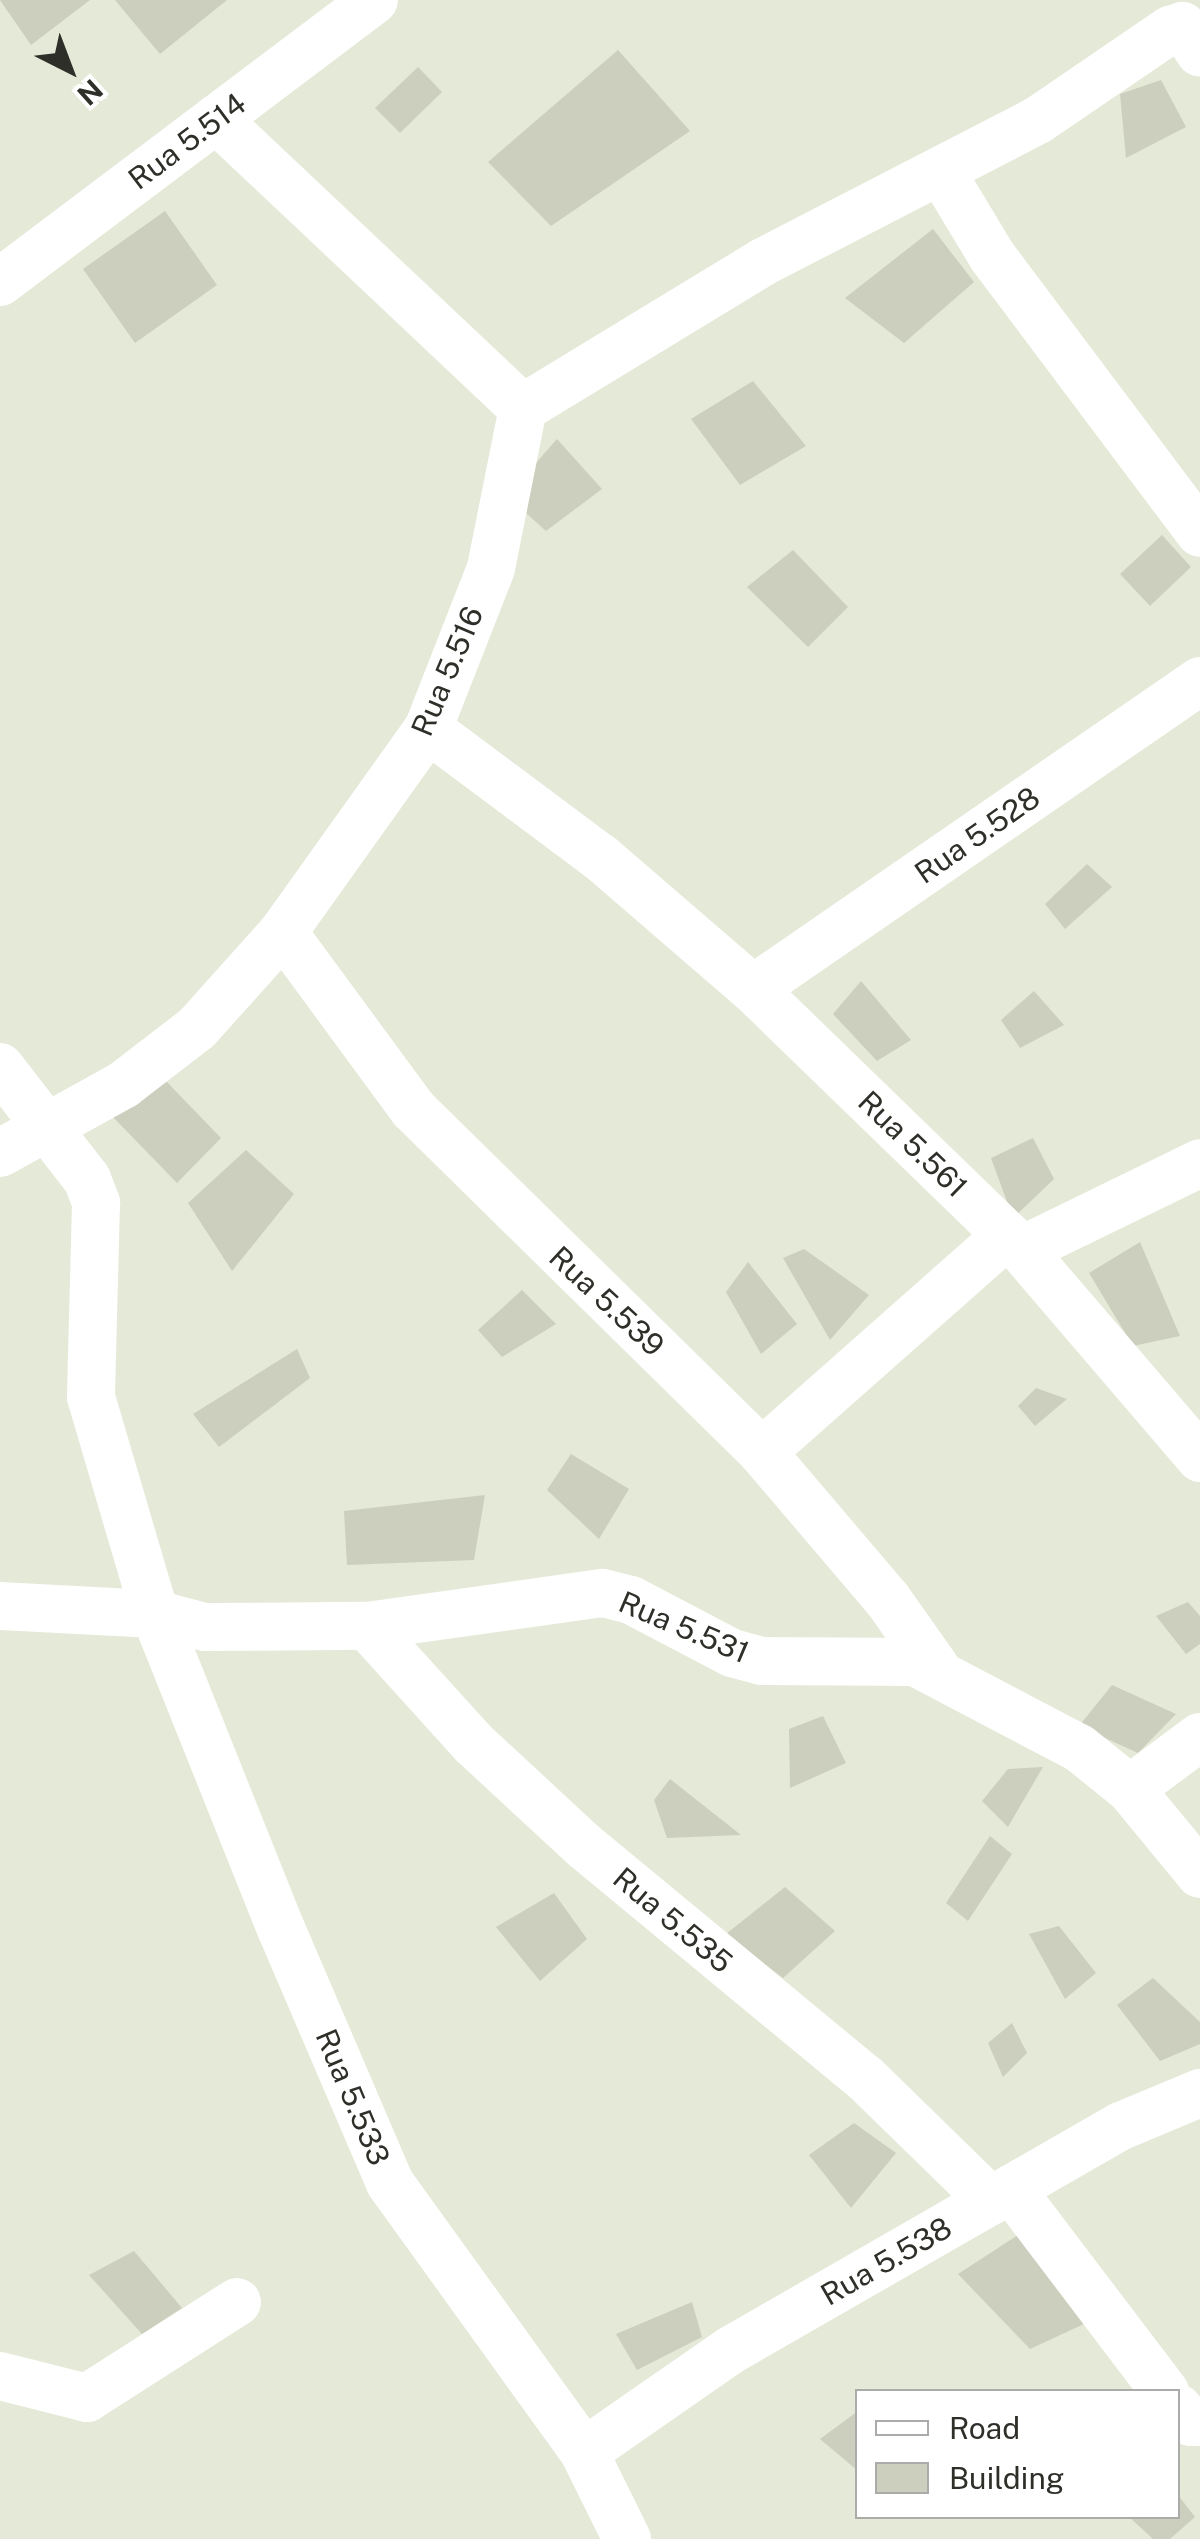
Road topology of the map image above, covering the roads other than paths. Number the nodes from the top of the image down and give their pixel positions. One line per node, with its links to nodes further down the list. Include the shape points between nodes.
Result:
1 (374, 0): 3 (street, Rua 5.514)
2 (1200, 53): 4 (street, via 1182,26 1170,30 1038,120)
3 (216, 119): 5 (street, Rua 5.514); 6 (street)
4 (942, 173): 6 (street, via 762,262); 7 (street, via 992,256)
5 (0, 282)
6 (523, 408): 9 (street, Rua 5.516, via 491,568)
7 (1200, 534)
8 (1200, 681): 11 (street, Rua 5.528)
9 (428, 729): 10 (street, Rua 5.516); 11 (street, Rua 5.561, via 600,857)
10 (283, 932): 13 (street, Rua 5.516, via 197,1028); 17 (street, Rua 5.539, via 413,1109)
11 (753, 990): 16 (street, Rua 5.561)
12 (0, 1067): 13 (street)
13 (52, 1130): 14 (street, Rua 5.516); 20 (street, Rua 5.533, via 96,1203 91,1396)
14 (0, 1153)
15 (1200, 1162): 16 (street)
16 (1015, 1243): 17 (street); 18 (street, Rua 5.561)
17 (762, 1452): 22 (street, Rua 5.539, via 888,1600)
18 (1200, 1458)
19 (0, 1606): 20 (street, Rua 5.531)
20 (155, 1614): 21 (street, Rua 5.531, via 205,1627); 33 (street, Rua 5.533, via 390,2183)
21 (367, 1626): 22 (street, Rua 5.531, via 604,1593 631,1600 732,1653 762,1660 915,1662); 27 (street, Rua 5.535, via 474,1744 582,1845)
22 (936, 1668): 24 (street, Rua 5.531, via 1079,1748)
23 (1200, 1737): 24 (street)
24 (1130, 1789): 25 (street, Rua 5.531)
25 (1200, 1874)
26 (1200, 2093): 27 (street, Rua 5.538, via 1121,2126)
27 (1001, 2195): 30 (street, Rua 5.535); 33 (street, Rua 5.538, via 731,2350)
28 (237, 2302): 29 (street, via 87,2398)
29 (0, 2376)
30 (1163, 2389)
31 (1180, 2410): 32 (street)
32 (1200, 2422)
33 (584, 2452): 34 (street, Rua 5.533)
34 (627, 2539)

